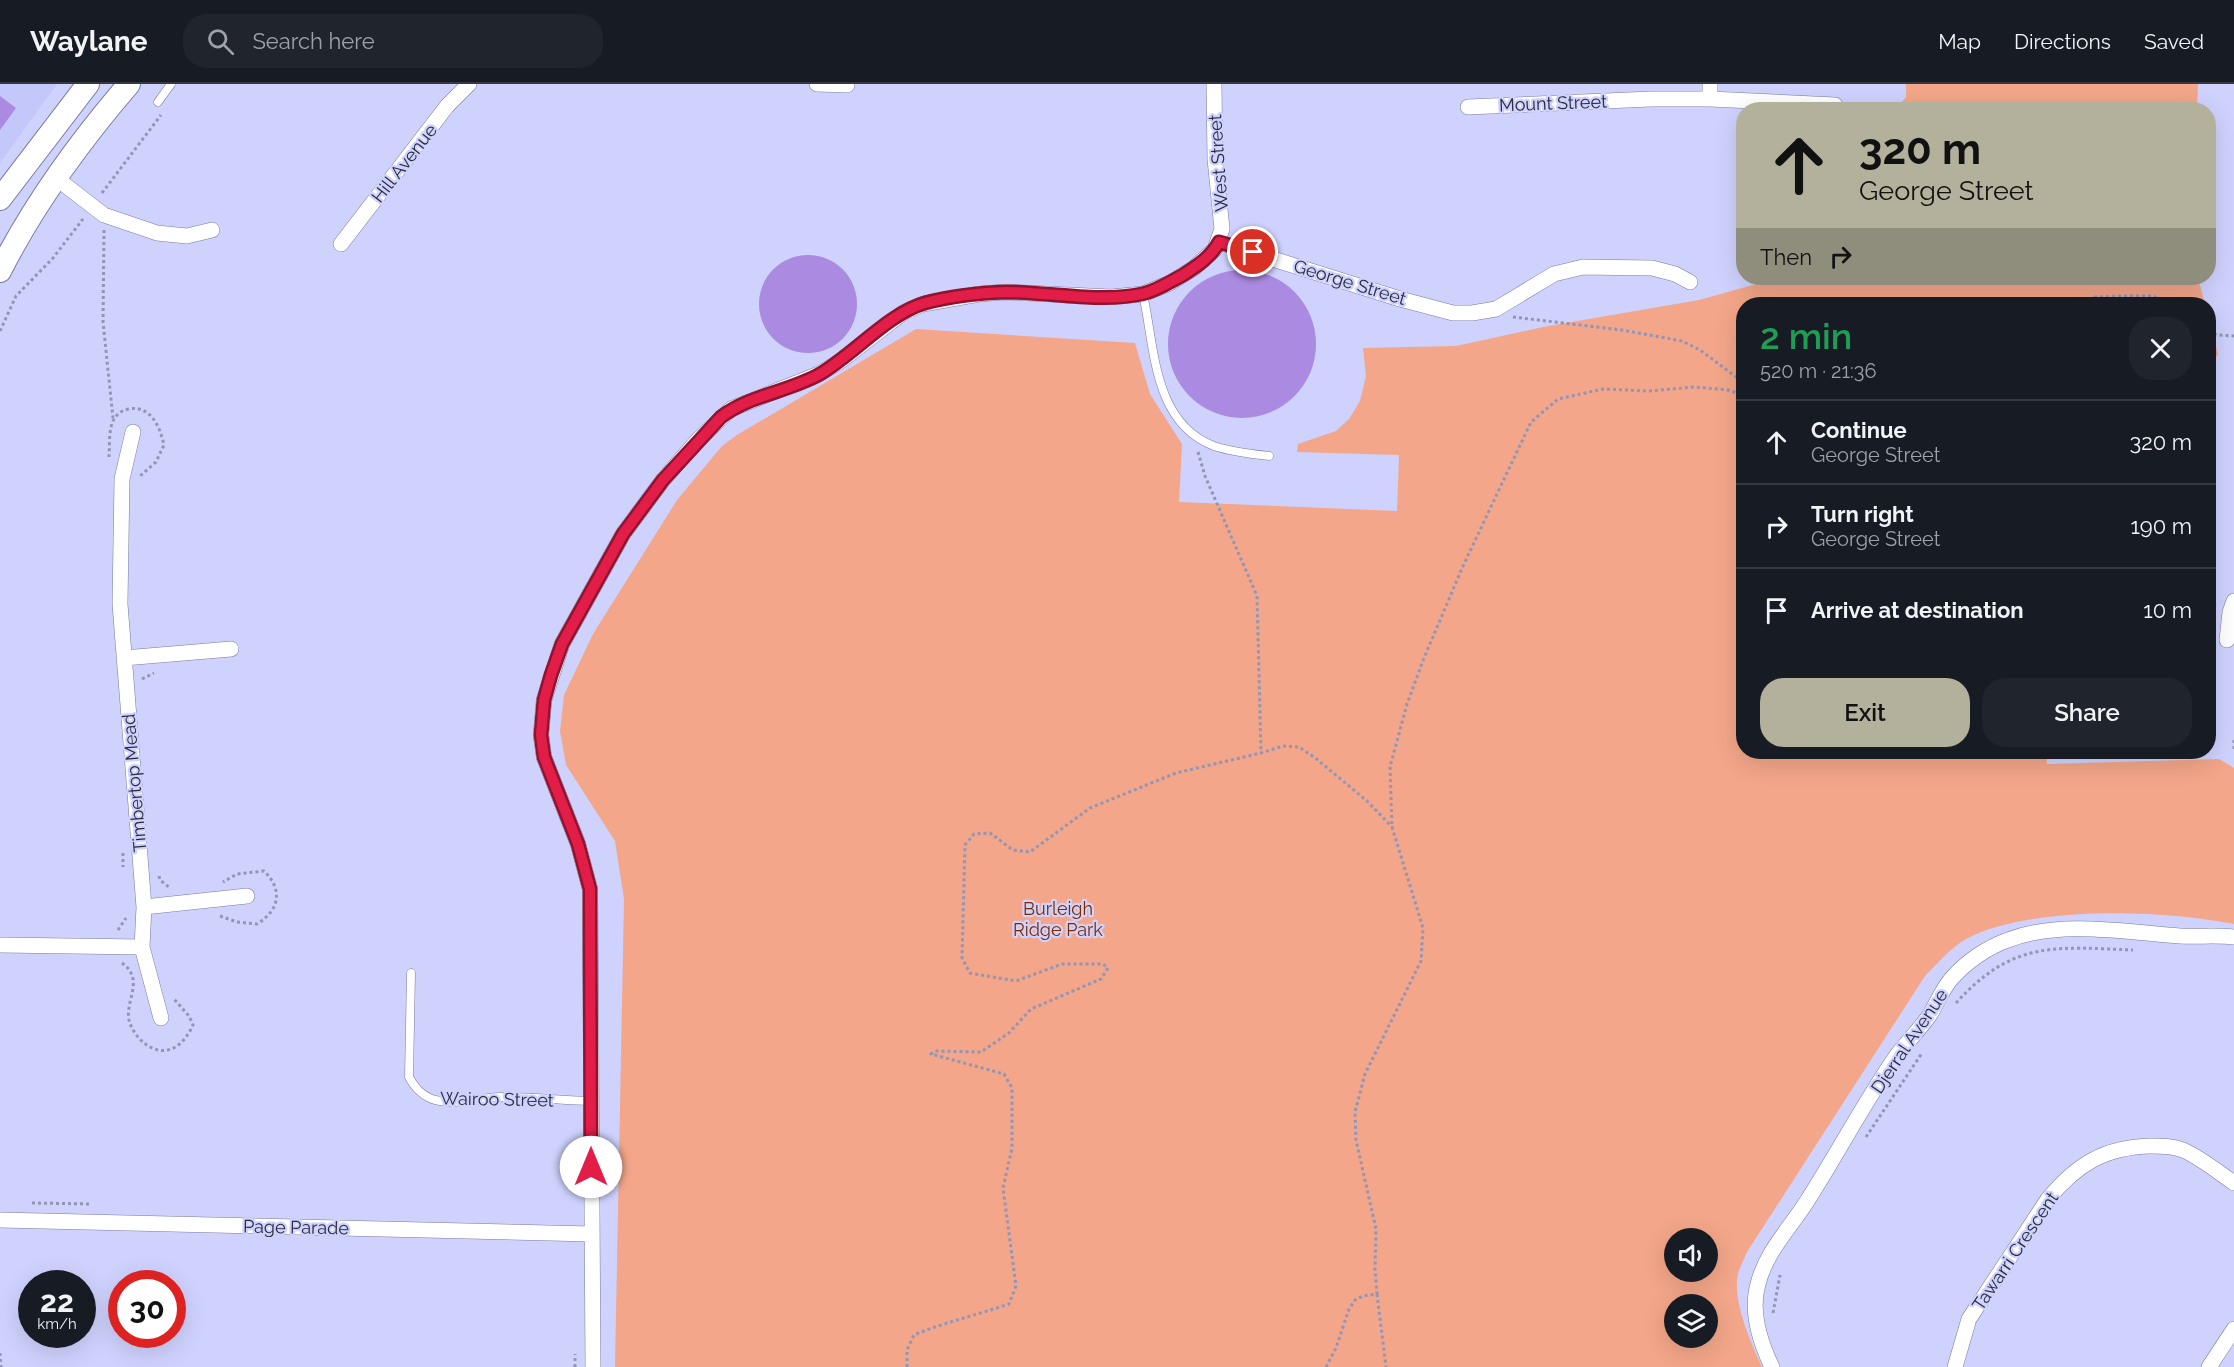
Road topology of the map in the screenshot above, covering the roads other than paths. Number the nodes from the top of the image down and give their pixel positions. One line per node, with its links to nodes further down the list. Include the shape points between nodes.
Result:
1 (88, 84): 13 (main road)
2 (129, 84): 12 (main road)
3 (171, 84): 9 (lane)
4 (469, 84): 16 (street, Hill Avenue, via 447,106)
5 (817, 84): 7 (street)
6 (1214, 84): 15 (street, West Street, via 1215,159 1222,216)
7 (847, 85)
8 (1710, 92): 10 (street, Mount Street); 11 (street, Mount Street, via 1651,99)
9 (158, 102)
10 (1806, 102)
11 (1468, 107)
12 (56, 178): 14 (street, via 104,215 157,233 187,236); 17 (main road)
13 (0, 199)
14 (212, 230)
15 (1219, 242): 18 (street, George Street, via 1453,313 1496,309 1554,274 1582,267 1652,268); 19 (street, via 1194,268)
16 (341, 244)
17 (0, 271)
18 (1690, 282)
19 (1143, 294): 21 (lane, via 1154,359 1172,412 1191,433 1213,445); 33 (street, via 1111,297 1005,292 923,304 904,312 819,374 731,409 663,480 623,534 562,644 544,700 541,735 544,757 578,844 590,889)
20 (134, 432): 25 (street, Timbertop Mead, via 122,478 120,604)
21 (1269, 456)
22 (2234, 601): 23 (street)
23 (2227, 640)
24 (231, 649): 25 (street)
25 (124, 658): 27 (street, Timbertop Mead)
26 (247, 896): 27 (street)
27 (144, 907): 30 (street, Timbertop Mead)
28 (2234, 937): 39 (street, Djerral Avenue, via 2046,931 2007,940 1966,964 1898,1054 1762,1270 1757,1286 1757,1324)
29 (0, 945): 30 (street)
30 (142, 947): 32 (street, Timbertop Mead)
31 (411, 973): 33 (lane, Wairoo Street, via 409,1077 423,1095 453,1102 501,1097)
32 (161, 1018)
33 (591, 1101): 36 (street)
34 (2234, 1183): 40 (street, Tawarri Crescent, via 2193,1156 2169,1147 2127,1148 2086,1163 2048,1199 1969,1319)
35 (0, 1220): 36 (street, Page Parade)
36 (591, 1234): 38 (street)
37 (2234, 1329): 41 (street)
38 (593, 1367)
39 (1772, 1367)
40 (1955, 1367)
41 (2209, 1367)

